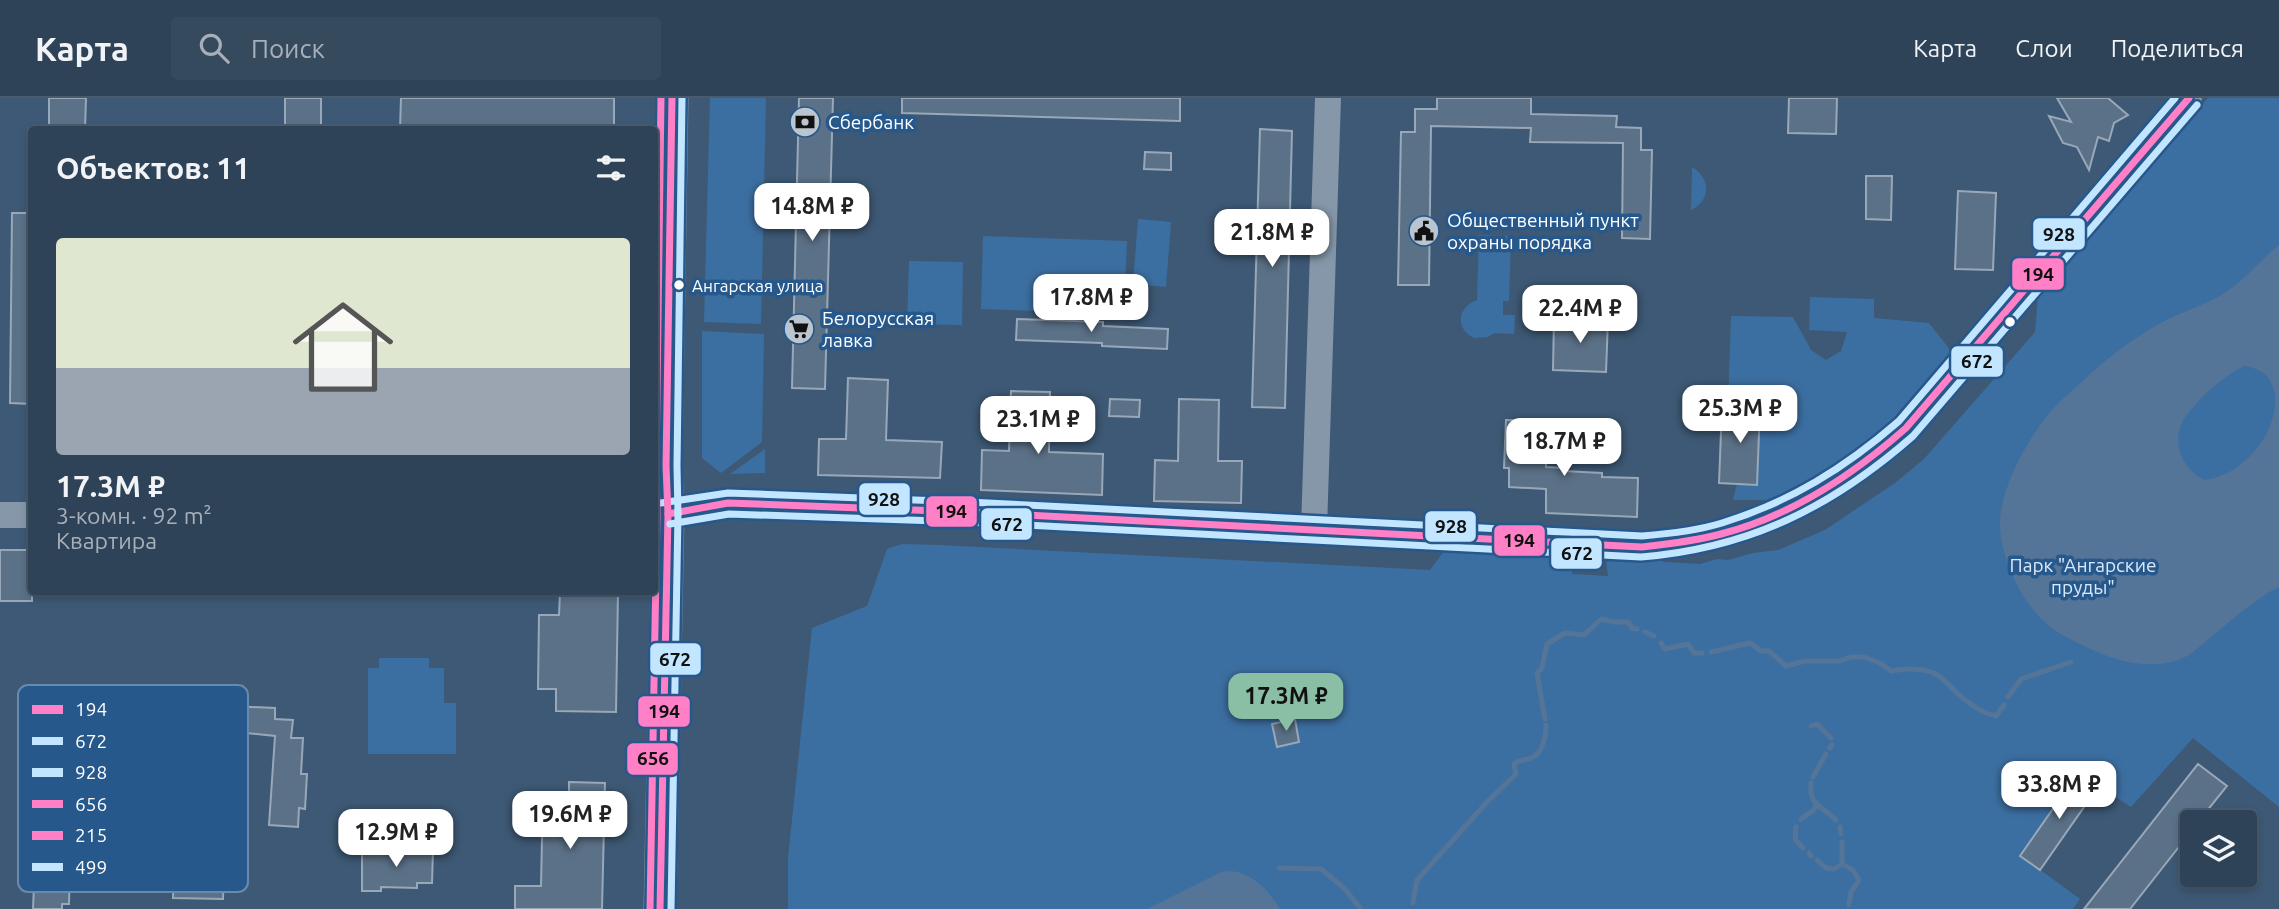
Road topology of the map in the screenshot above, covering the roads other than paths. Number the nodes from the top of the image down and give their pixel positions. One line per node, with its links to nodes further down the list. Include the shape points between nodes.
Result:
1 (672, 98): 4 (main road, via 666,466)
2 (1328, 98): 7 (street)
3 (2189, 98): 7 (street, via 1906,428 1841,480 1808,499 1723,534 1642,547)
4 (661, 514): 7 (street, via 728,503); 8 (main road)
5 (0, 515): 6 (street)
6 (28, 515)
7 (1314, 529)
8 (660, 909)

